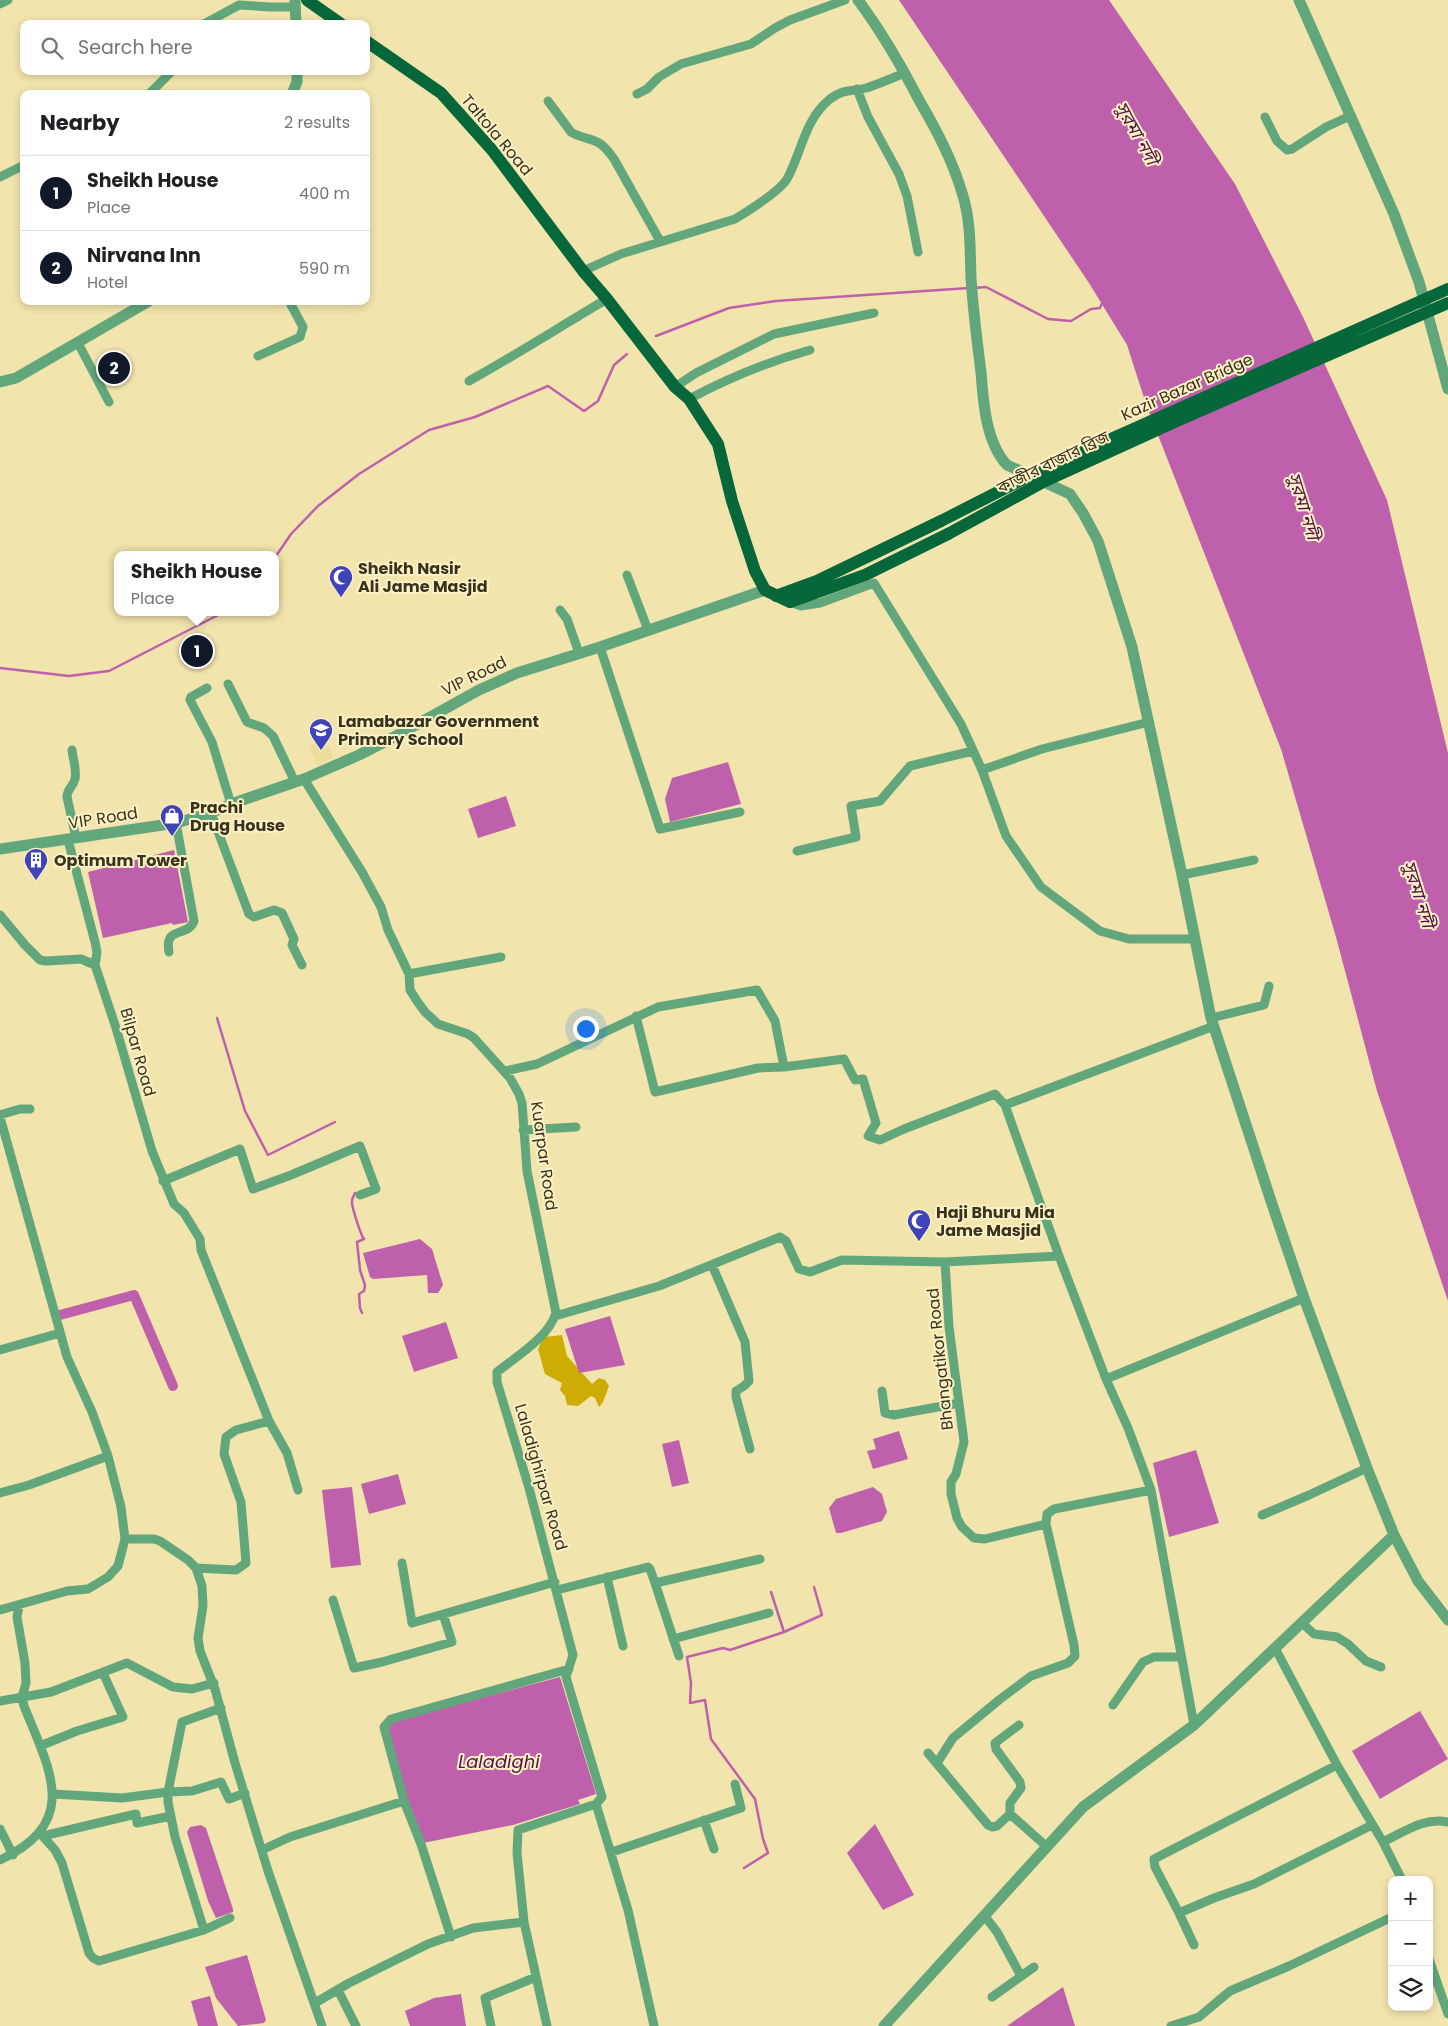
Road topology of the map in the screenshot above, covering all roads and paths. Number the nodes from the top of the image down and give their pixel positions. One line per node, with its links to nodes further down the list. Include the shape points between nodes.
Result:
1 (8, 0): 7 (street)
2 (307, 0): 10 (main road)
3 (845, 0): 18 (street, via 790,20 751,44 681,64)
4 (858, 0): 12 (street)
5 (1299, 0): 20 (street)
6 (295, 3): 8 (street, via 270,8 239,5); 9 (street)
7 (0, 4)
8 (211, 20)
9 (296, 20)
10 (335, 20)
11 (370, 44): 26 (main road, Taltola Road, via 441,93 492,150)
12 (905, 73): 15 (street); 52 (street, via 947,150 963,197 970,234 983,401 993,444 1006,465 1070,494 1083,513 1098,541 1129,638)
13 (168, 75): 16 (street)
14 (297, 75): 17 (street)
15 (858, 89): 24 (street, via 843,92 820,109 805,132 787,179 752,209 735,219); 25 (street, via 868,117 899,174 907,196)
16 (153, 90)
17 (294, 90)
18 (637, 94)
19 (548, 102): 24 (street, via 576,136 606,148)
20 (1350, 116): 21 (street, via 1286,150 1277,141); 38 (street, via 1394,214 1419,282)
21 (1265, 118)
22 (20, 167): 23 (street)
23 (0, 177)
24 (660, 241): 26 (street)
25 (918, 252)
26 (583, 271): 28 (main road, Taltola Road)
27 (1448, 289): 44 (main road, Kazir Bazar Bridge, bridge, via 1039,471 817,581)
28 (607, 299): 36 (street); 39 (main road, Taltola Road)
29 (1448, 303): 45 (main road, কাজীর বাজার ব্রিজ, bridge, via 1044,481 865,575)
30 (141, 305): 33 (street)
31 (291, 305): 35 (street, via 303,327 300,338)
32 (874, 313): 39 (street, via 774,334)
33 (78, 343): 37 (street, via 16,378); 42 (street)
34 (810, 350): 41 (street, via 737,374)
35 (258, 356)
36 (469, 381)
37 (0, 382)
38 (1448, 385): 40 (street)
39 (675, 387): 41 (main road, Taltola Road)
40 (1448, 389)
41 (689, 399): 44 (main road, Taltola Road, via 718,444 732,501 755,571)
42 (110, 402)
43 (627, 575): 47 (street)
44 (770, 593): 45 (main road); 47 (street, VIP Road)
45 (790, 602): 54 (street, via 801,606 820,603 874,583 961,724)
46 (560, 610): 49 (street)
47 (648, 630): 48 (street, VIP Road)
48 (600, 647): 49 (street, VIP Road); 58 (street, via 660,829)
49 (579, 653): 56 (street, VIP Road, via 516,672 394,737)
50 (228, 684): 56 (street, Kuarpar Road, via 248,722 264,728 273,736)
51 (207, 688): 57 (street, via 190,699 212,742)
52 (1149, 722): 55 (street, via 1042,749); 65 (street)
53 (72, 750): 61 (street, Bilpar Road, via 76,776 67,797)
54 (973, 751): 55 (street); 63 (street, via 910,766 880,800 851,806 856,837)
55 (982, 770): 67 (street, via 1006,836 1041,887 1100,931 1129,939)
56 (299, 780): 57 (street, VIP Road); 72 (street, Kuarpar Road, via 362,872 381,907)
57 (231, 804): 59 (street, VIP Road)
58 (740, 812)
59 (211, 813): 60 (street, VIP Road); 71 (street, via 249,914 254,917 274,910 282,913 294,939 292,946)
60 (176, 823): 61 (street, VIP Road); 68 (street, via 194,920 190,928 168,939)
61 (72, 839): 62 (street, VIP Road); 70 (street, Bilpar Road, via 97,952)
62 (0, 848)
63 (797, 850)
64 (1254, 860): 65 (street)
65 (1182, 875): 67 (street)
66 (0, 915): 70 (street, via 40,960 81,959)
67 (1195, 939): 75 (street)
68 (169, 952)
69 (501, 957): 72 (street)
70 (95, 965): 83 (street, Bilpar Road)
71 (302, 965)
72 (409, 974): 77 (street, Kuarpar Road, via 410,990 431,1018 445,1028 468,1034)
73 (1269, 986): 75 (street, via 1264,1005)
74 (636, 1016): 76 (street, via 658,1007 757,990 775,1021); 76 (street, via 655,1092 758,1068); 77 (street, via 537,1064)
75 (1212, 1022): 78 (street); 88 (street)
76 (784, 1067): 78 (street, via 844,1059 854,1080 862,1079 876,1123 868,1136 880,1140 995,1094)
77 (505, 1072): 82 (street, Kuarpar Road, via 522,1103)
78 (1005, 1106): 85 (street)
79 (30, 1109): 80 (street)
80 (0, 1116): 90 (street)
81 (576, 1127): 82 (street)
82 (523, 1130): 89 (street, Kuarpar Road, via 527,1170)
83 (163, 1180): 84 (street, via 240,1149 254,1189 360,1146 376,1189); 95 (street, Bilpar Road, via 174,1204 184,1213 200,1239 201,1250)
84 (360, 1195)
85 (1059, 1256): 86 (street); 92 (street)
86 (945, 1262): 87 (street, via 842,1260 810,1272 798,1269 786,1241 780,1237); 94 (street, Bhangatikor Road)
87 (712, 1265): 89 (street, via 659,1286); 96 (street, via 745,1342 749,1381 736,1391 736,1397)
88 (1304, 1298): 92 (street); 98 (street)
89 (555, 1316): 111 (street, Laladighirpar Road, via 530,1346 497,1372)
90 (60, 1333): 91 (street); 97 (street, via 67,1358 90,1406)
91 (0, 1350)
92 (1106, 1378): 100 (street)
93 (882, 1391): 94 (street, via 885,1413 894,1415)
94 (959, 1403): 103 (street, Bhangatikor Road, via 964,1442 951,1482 951,1494 962,1527 974,1538 985,1539)
95 (269, 1422): 99 (street, Bilpar Road, via 287,1452); 108 (street, via 236,1430 226,1438 224,1454 241,1502 246,1563 234,1570)
96 (750, 1449)
97 (108, 1456): 101 (street); 105 (street, via 121,1507)
98 (1367, 1468): 102 (street); 104 (street)
99 (298, 1490)
100 (1151, 1490): 103 (street, via 1054,1509 1047,1514); 123 (street)
101 (0, 1493)
102 (1262, 1515)
103 (1046, 1524): 136 (street, via 1075,1656 1068,1663 1031,1676 1007,1694 953,1738)
104 (1394, 1535): 117 (street, via 1418,1581); 118 (street)
105 (125, 1539): 108 (street, via 160,1541); 113 (street, via 118,1566 108,1577 88,1589 67,1591)
106 (760, 1558): 110 (street)
107 (402, 1563): 116 (street, via 412,1623)
108 (196, 1568): 127 (street, via 202,1586 203,1606 198,1646)
109 (607, 1577): 110 (street, via 648,1567); 111 (street); 120 (street)
110 (655, 1583): 119 (street)
111 (556, 1586): 116 (street); 125 (street, Laladighirpar Road, via 573,1654)
112 (333, 1600): 116 (street, via 354,1668 452,1642)
113 (19, 1606): 114 (street); 128 (street, via 17,1617 26,1683)
114 (0, 1610)
115 (769, 1613): 119 (street)
116 (443, 1614)
117 (1448, 1620)
118 (1301, 1622): 121 (street); 124 (street, via 1314,1634 1337,1637 1366,1661)
119 (673, 1640): 122 (street)
120 (624, 1646)
121 (1275, 1648): 133 (street); 137 (street)
122 (679, 1656)
123 (1181, 1657): 130 (street, via 1154,1657 1143,1662); 133 (street)
124 (1381, 1667)
125 (569, 1669): 142 (street, via 391,1718 384,1726); 143 (street, Laladighirpar Road, via 566,1678 602,1797)
126 (103, 1673): 127 (street, via 127,1663 173,1687 192,1689); 128 (street, via 51,1692); 134 (street, via 124,1716)
127 (214, 1683): 131 (street)
128 (22, 1697): 129 (street); 134 (street)
129 (0, 1701)
130 (1113, 1705)
131 (221, 1708): 139 (street, via 182,1722); 140 (street)
132 (1019, 1725): 144 (street, via 995,1743 1020,1782 1021,1788 1010,1803)
133 (1194, 1725): 152 (street, via 1083,1807)
134 (40, 1746): 141 (street, via 50,1772)
135 (928, 1753): 136 (street)
136 (937, 1763): 144 (street, via 988,1826 997,1826)
137 (1337, 1765): 148 (street); 159 (street, via 1154,1859)
138 (736, 1784): 146 (street, via 741,1808)
139 (168, 1792): 140 (street, via 192,1791 221,1782 229,1799); 141 (street, via 122,1798); 145 (street)
140 (245, 1793): 154 (street)
141 (53, 1794): 150 (street, via 52,1807)
142 (404, 1801): 154 (street, via 290,1837); 165 (street)
143 (596, 1804): 155 (street); 163 (street, via 518,1830)
144 (1010, 1814): 152 (street)
145 (171, 1816): 150 (street, via 137,1823 136,1814); 164 (street, via 174,1837)
146 (704, 1820): 153 (street); 155 (street)
147 (1448, 1822): 151 (street, via 1425,1822)
148 (1372, 1825): 151 (street); 159 (street, via 1254,1884)
149 (0, 1829): 156 (street)
150 (41, 1834): 156 (street); 164 (street, via 62,1863 93,1958 99,1961)
151 (1383, 1842): 158 (street)
152 (1046, 1846): 160 (street)
153 (714, 1849)
154 (262, 1850): 173 (street)
155 (612, 1852): 179 (street)
156 (12, 1855): 157 (street)
157 (0, 1860)
158 (1400, 1876)
159 (1179, 1914): 166 (street)
160 (984, 1915): 169 (street); 180 (street)
161 (230, 1918): 164 (street)
162 (1388, 1919): 181 (street, via 1230,1991 1199,2017)
163 (524, 1922): 165 (street, via 473,1928); 170 (street)
164 (204, 1930)
165 (451, 1937): 171 (street, via 428,1944)
166 (1194, 1945)
167 (1431, 1966): 174 (street)
168 (1034, 1968): 169 (street)
169 (1021, 1976): 172 (street)
170 (536, 1977): 177 (street, via 485,1998); 178 (street)
171 (338, 1990): 173 (street); 176 (street)
172 (992, 1997)
173 (315, 2003): 175 (street)
174 (1448, 2014)
175 (322, 2026)
176 (356, 2026)
177 (491, 2026)
178 (547, 2026)
179 (654, 2026)
180 (884, 2026)
181 (1171, 2026)

